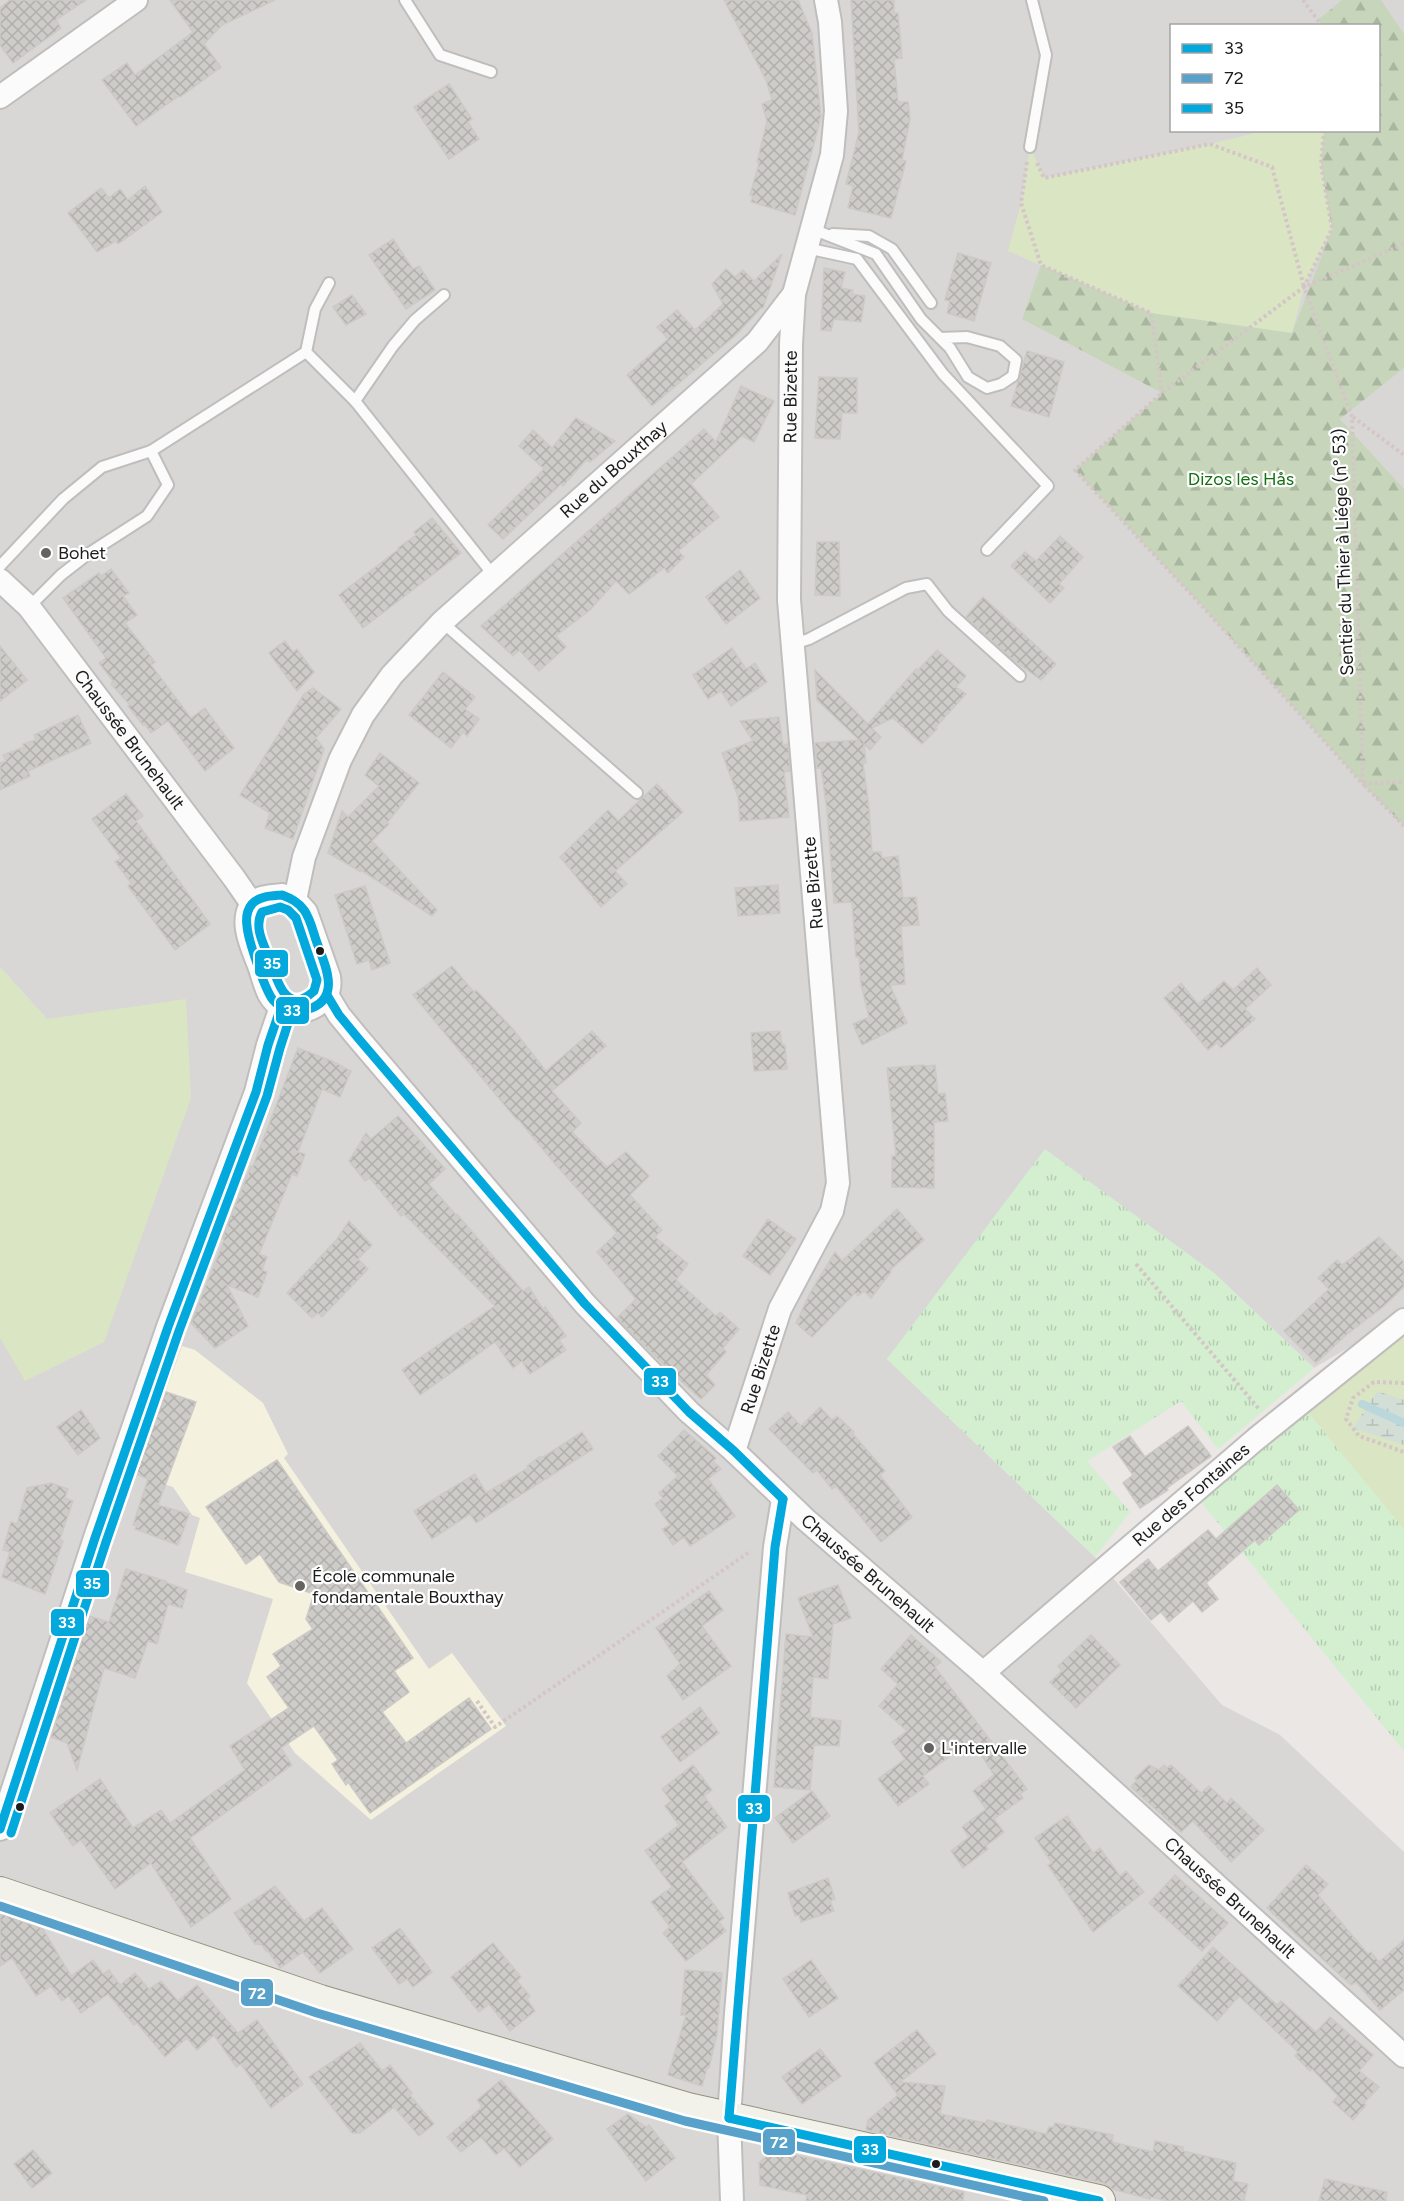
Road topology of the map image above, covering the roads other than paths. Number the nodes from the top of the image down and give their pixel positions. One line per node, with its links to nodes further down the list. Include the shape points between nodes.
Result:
1 (136, 0): 6 (street)
2 (405, 0): 5 (lane, via 440,55)
3 (826, 0): 8 (street, Rue du Bouxthay, via 836,111 832,155)
4 (1032, 0): 7 (lane, via 1046,55)
5 (491, 72)
6 (0, 97)
7 (1030, 147)
8 (814, 237): 10 (street, Rue du Bouxthay); 12 (lane, via 869,236 892,249); 13 (lane, via 876,254 921,319); 17 (lane, via 857,259 943,374 1048,486)
9 (329, 283): 14 (lane, via 315,309)
10 (794, 294): 19 (street, Rue du Bouxthay, via 757,342); 23 (street, Rue Bizette, via 789,589)
11 (444, 295): 15 (lane, via 393,346)
12 (931, 303)
13 (940, 338): 13 (lane, via 968,377 987,388 1013,376 1016,360 1000,346 967,337)
14 (306, 352): 15 (lane); 16 (lane)
15 (355, 401): 19 (lane)
16 (151, 451): 18 (lane, via 102,467 63,499); 21 (lane, via 168,485 147,516 88,554)
17 (987, 550)
18 (0, 566)
19 (494, 576): 22 (street, Rue du Bouxthay)
20 (0, 580): 21 (street, Chaussée Brunehault)
21 (29, 607): 27 (street, Chaussée Brunehault)
22 (442, 622): 25 (lane); 26 (street, Rue du Bouxthay, via 392,675 363,715 340,760 308,846)
23 (793, 644): 24 (lane, via 906,588 927,584 948,611); 31 (street, Rue Bizette, via 838,1183 832,1211 780,1309)
24 (1020, 676)
25 (637, 793)
26 (295, 900): 27 (street, via 282,895 265,896); 28 (street, Chaussée Brunehault, via 306,912 329,977)
27 (252, 904): 29 (street, via 247,918 249,939 269,995)
28 (327, 995): 29 (street, via 306,1010); 31 (street, Chaussée Brunehault, via 357,1038 585,1304 688,1412)
29 (281, 1007): 34 (street, via 256,1092 168,1327)
30 (1404, 1320): 33 (street, Rue des Fontaines)
31 (734, 1451): 32 (street, Chaussée Brunehault)
32 (783, 1499): 33 (street, Chaussée Brunehault); 37 (street, via 775,1546)
33 (983, 1673): 36 (street, Chaussée Brunehault)
34 (0, 1829)
35 (0, 1893): 37 (street, via 320,2001)
36 (1404, 2056)
37 (729, 2118): 38 (street); 39 (street)
38 (732, 2201)
39 (1099, 2201)

